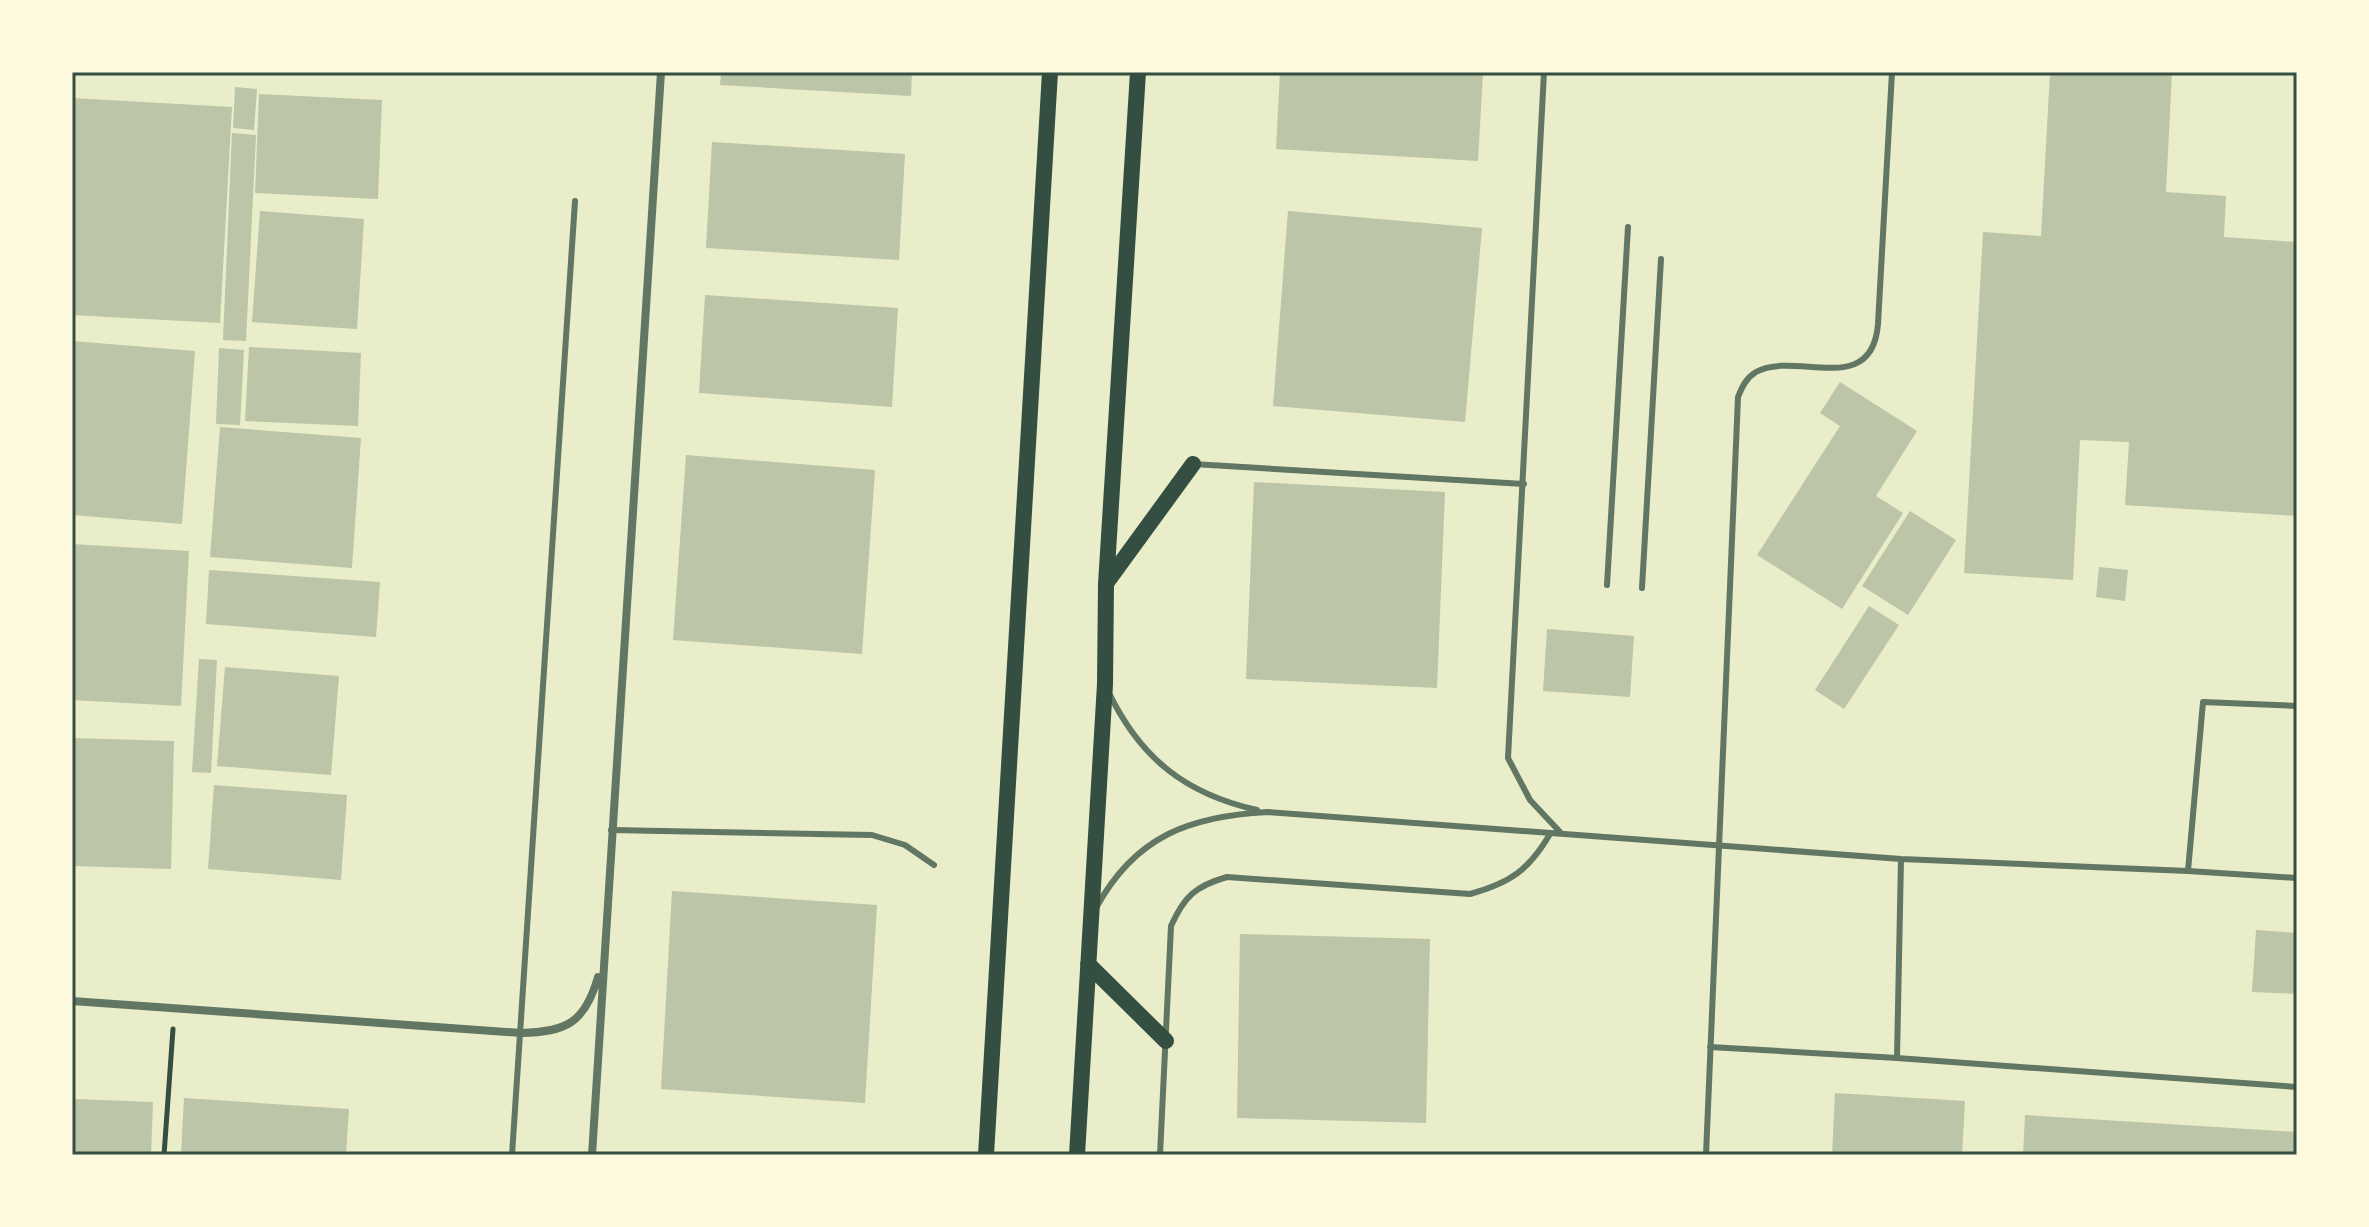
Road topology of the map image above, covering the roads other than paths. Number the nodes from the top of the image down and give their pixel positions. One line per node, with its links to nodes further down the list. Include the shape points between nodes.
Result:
1 (661, 72): 17 (street)
2 (1050, 72): 36 (main road)
3 (1138, 72): 11 (main road)
4 (1544, 72): 10 (lane)
5 (1892, 72): 20 (lane, via 1878,324 1872,348 1843,368 1768,367 1744,383 1738,397)
6 (575, 201): 29 (lane)
7 (1628, 227): 12 (lane)
8 (1661, 259): 13 (lane)
9 (1193, 464): 10 (lane); 11 (main road)
10 (1524, 484): 19 (lane, via 1508,758 1530,800)
11 (1106, 584): 14 (main road)
12 (1607, 585)
13 (1642, 588)
14 (1105, 684): 16 (lane, via 1124,723 1163,766 1225,803); 25 (main road)
15 (2297, 706): 23 (lane, via 2203,702)
16 (1268, 812): 18 (lane); 25 (lane, via 1196,821 1162,836 1132,858)
17 (611, 830): 22 (lane, via 872,835 905,845); 26 (street)
18 (1550, 833): 19 (lane); 30 (lane, via 1518,874 1470,894 1227,877 1208,882 1185,901 1171,926)
19 (1562, 835): 20 (lane)
20 (1719, 847): 21 (lane); 31 (lane)
21 (1901, 859): 23 (lane); 32 (lane)
22 (934, 865)
23 (2188, 871): 24 (lane)
24 (2297, 878)
25 (1090, 919): 27 (main road)
26 (603, 961): 29 (street, via 590,1000 569,1025); 35 (street)
27 (1088, 964): 30 (main road); 37 (main road)
28 (72, 1001): 29 (street)
29 (521, 1033): 34 (lane)
30 (1166, 1041): 38 (lane)
31 (1710, 1047): 32 (lane); 39 (lane)
32 (1897, 1058): 33 (lane)
33 (2297, 1087)
34 (512, 1155)
35 (592, 1155)
36 (986, 1155)
37 (1077, 1155)
38 (1160, 1155)
39 (1706, 1155)

